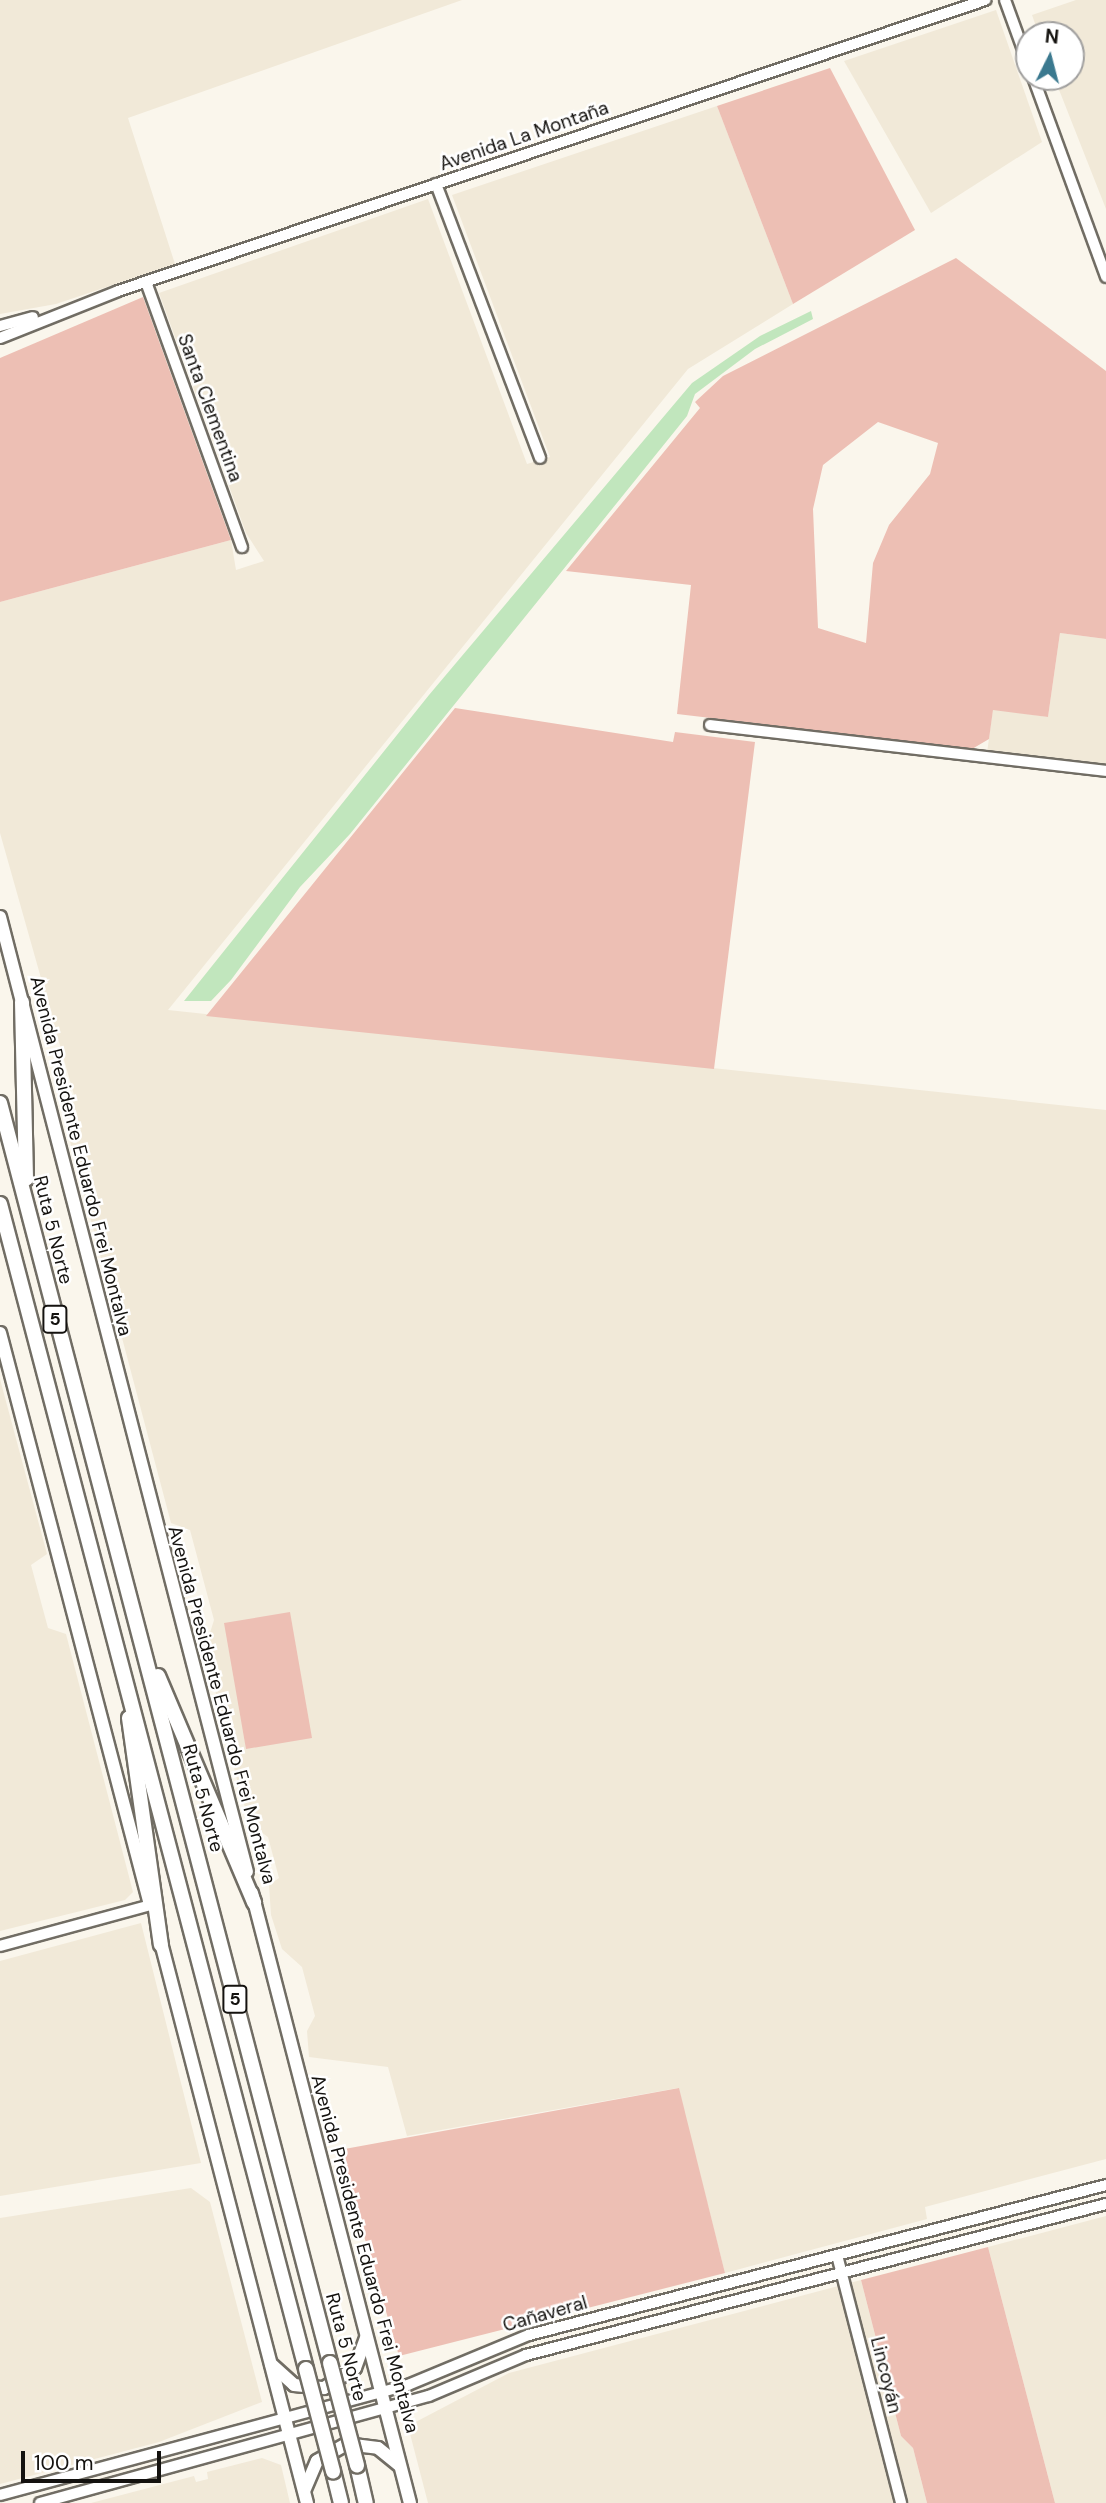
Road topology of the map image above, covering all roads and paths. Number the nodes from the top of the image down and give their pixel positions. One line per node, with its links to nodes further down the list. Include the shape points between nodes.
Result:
1 (985, 0): 5 (street, Avenida La Montaña)
2 (1005, 0): 3 (street)
3 (1015, 28)
4 (1038, 91): 6 (street)
5 (436, 184): 7 (street, Avenida La Montaña); 11 (street)
6 (1106, 276)
7 (146, 282): 8 (street, Avenida La Montaña); 12 (street, Santa Clementina)
8 (74, 307): 9 (street, Avenida La Montaña); 10 (street, Avenida La Montaña)
9 (0, 326)
10 (0, 338)
11 (540, 458)
12 (242, 547)
13 (710, 724): 14 (street)
14 (1106, 771)
15 (0, 917): 16 (main road, Avenida Presidente Eduardo Frei Montalva)
16 (22, 1002): 19 (highway); 23 (main road, Avenida Presidente Eduardo Frei Montalva)
17 (0, 1103): 19 (highway, Ruta 5 Norte / 5)
18 (0, 1204): 22 (highway, 5)
19 (29, 1212): 21 (highway, Ruta 5 Norte / 5)
20 (0, 1332): 24 (main road)
21 (141, 1636): 23 (highway); 42 (highway, Ruta 5 Norte / 5, bridge)
22 (124, 1668): 25 (highway); 41 (highway, 5, bridge)
23 (254, 1902): 31 (main road, Avenida Presidente Eduardo Frei Montalva)
24 (150, 1905): 25 (main road); 26 (street)
25 (161, 1945): 32 (main road)
26 (0, 1946)
27 (1106, 2185): 29 (street, Cañaveral)
28 (1106, 2204): 30 (street, Cañaveral)
29 (837, 2255): 30 (street, Lincoyán); 33 (street, Cañaveral, via 529,2335)
30 (842, 2274): 34 (street, Cañaveral, via 526,2355); 44 (street, Lincoyán)
31 (367, 2335): 32 (main road, via 355,2368 324,2388 294,2385); 33 (main road, Avenida Presidente Eduardo Frei Montalva)
32 (267, 2358): 35 (main road)
33 (381, 2392): 34 (main road, Avenida Presidente Eduardo Frei Montalva); 35 (street, Cañaveral)
34 (385, 2409): 36 (street, Cañaveral); 37 (main road, Avenida Presidente Eduardo Frei Montalva)
35 (284, 2420): 36 (main road); 38 (street, Cañaveral)
36 (288, 2436): 39 (main road); 40 (street, Cañaveral)
37 (401, 2468): 39 (main road, via 378,2448 346,2444 317,2461); 43 (main road, Avenida Presidente Eduardo Frei Montalva)
38 (0, 2495)
39 (306, 2499)
40 (40, 2503)
41 (341, 2503)
42 (366, 2503)
43 (410, 2503)
44 (901, 2503)

